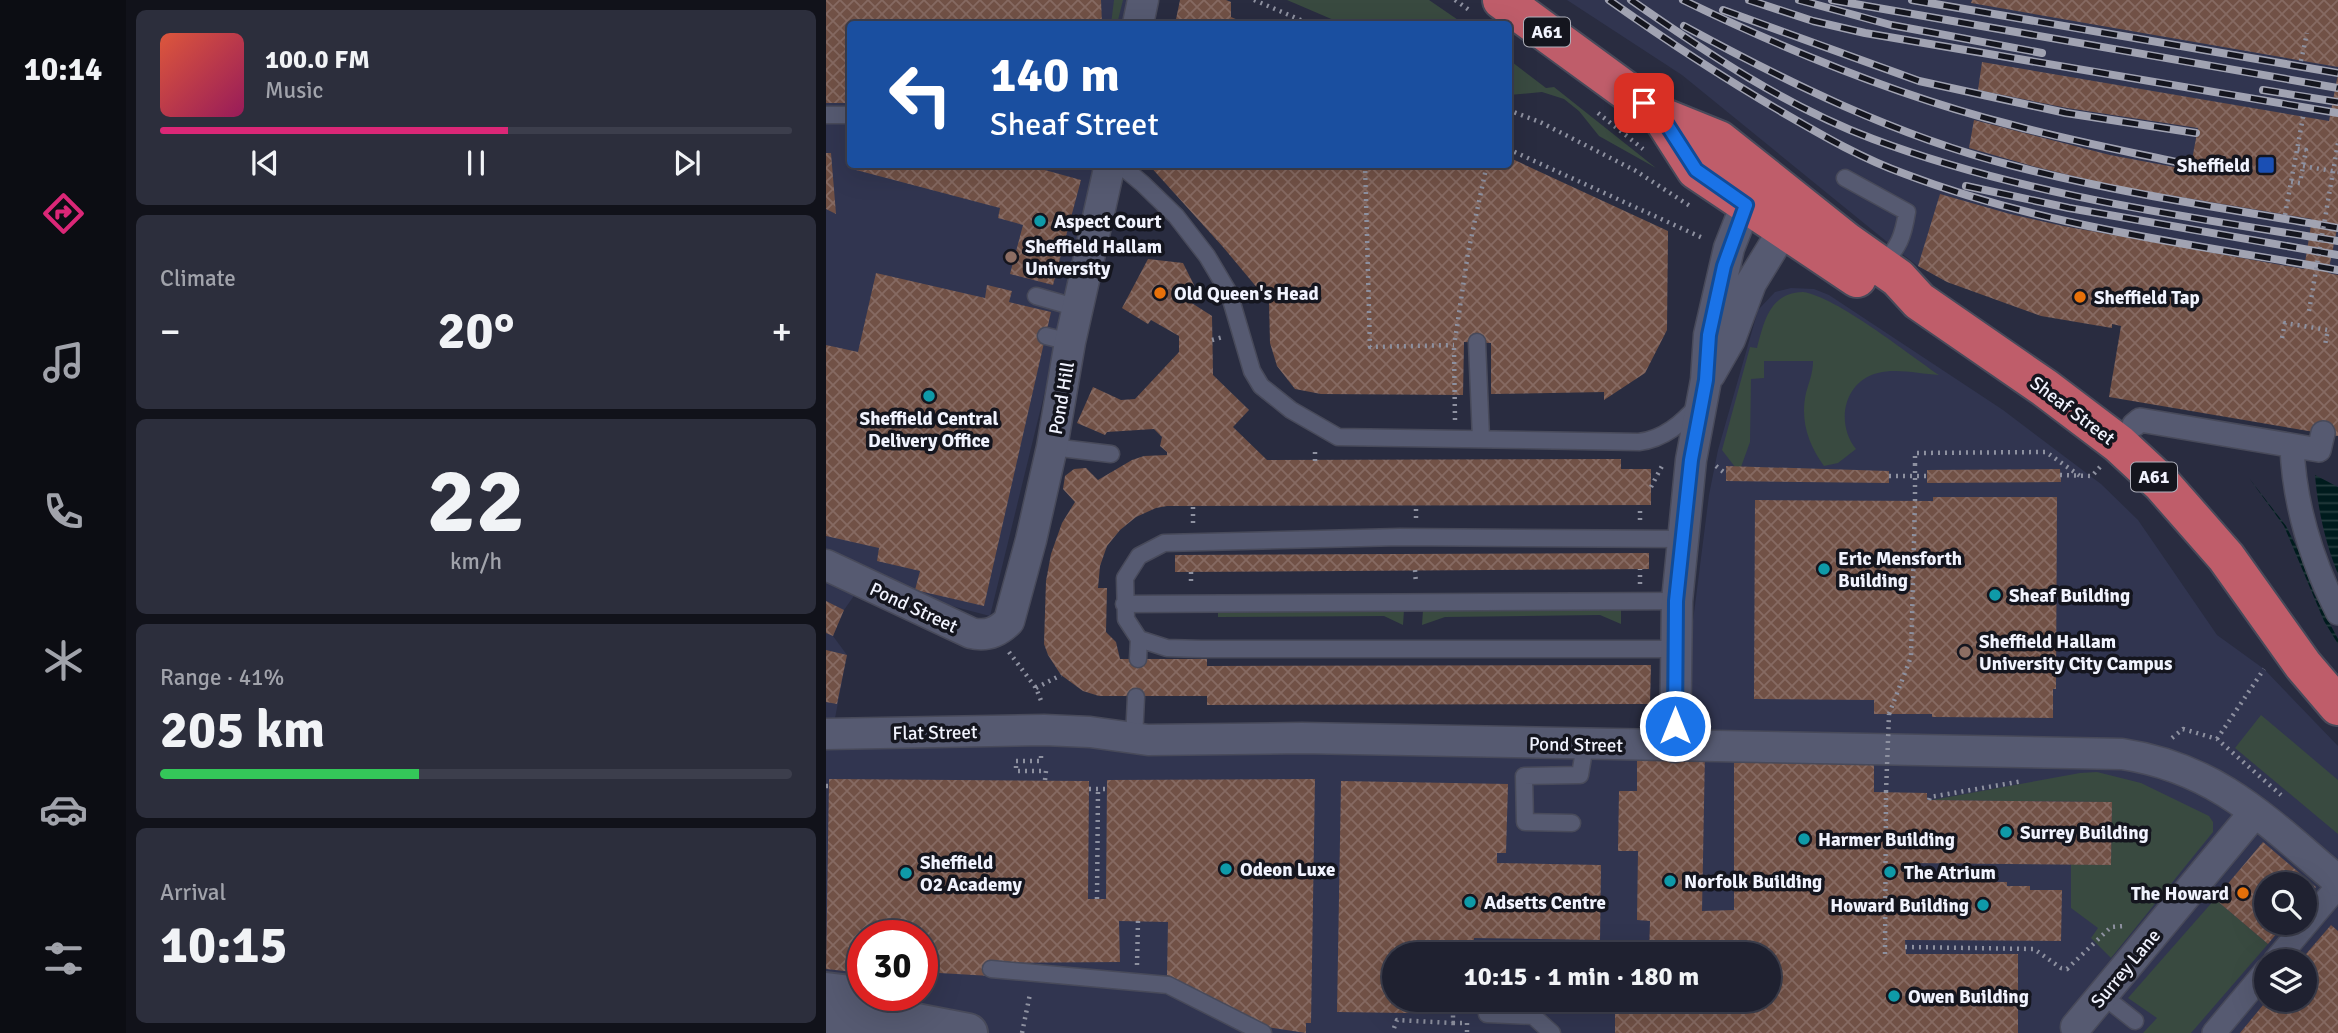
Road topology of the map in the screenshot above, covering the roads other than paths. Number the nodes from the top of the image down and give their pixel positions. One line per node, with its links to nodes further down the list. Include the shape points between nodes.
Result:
1 (1143, 0): 3 (street)
2 (1502, 0): 9 (highway, Sheaf Street / A61, via 1662,117 1696,170)
3 (1139, 21)
4 (826, 115): 5 (lane)
5 (847, 115)
6 (1109, 168): 14 (street, Pond Hill)
7 (1124, 168): 19 (lane, via 1175,216 1207,256 1229,293 1252,371 1275,399 1338,437)
8 (1845, 178): 11 (lane, via 1907,212 1897,250)
9 (1756, 192): 10 (highway, Sheaf Street / A61); 16 (street, via 1724,266 1709,335)
10 (1792, 217): 11 (highway, Sheaf Street / A61, via 1847,243); 13 (highway, Sheaf Street / A61, via 1884,294); 16 (street, via 1751,283)
11 (1881, 266): 13 (highway, Sheaf Street / A61)
12 (1036, 296): 14 (lane)
13 (1919, 301): 33 (highway, Sheaf Street / A61, via 2045,388 2119,444 2161,483 2225,557)
14 (1078, 308): 21 (street, Pond Hill, via 1058,339)
15 (1478, 342): 19 (lane)
16 (1704, 391): 19 (lane, via 1675,427 1649,441); 23 (street)
17 (2134, 425): 20 (street, via 2140,420 2255,430)
18 (2322, 433): 20 (street, via 2319,450)
19 (1481, 439)
20 (2292, 446): 27 (street, via 2301,516)
21 (1052, 447): 22 (lane); 28 (street, Pond Hill, via 1013,611)
22 (1111, 454)
23 (1682, 539): 25 (street); 26 (lane, via 1400,537 1164,543 1139,556 1125,578)
24 (826, 565): 28 (street, Pond Street, via 971,633 988,635)
25 (1676, 601): 26 (lane); 30 (street)
26 (1124, 604): 29 (lane, via 1126,619)
27 (2338, 613)
28 (1003, 628)
29 (1139, 639): 30 (lane, via 1167,648 1202,649); 31 (lane)
30 (1674, 649): 38 (street)
31 (1138, 659)
32 (1136, 697): 36 (lane)
33 (2338, 706)
34 (1044, 730): 35 (street, Flat Street); 36 (street, Pond Street)
35 (826, 734)
36 (1134, 738): 37 (street, Pond Street)
37 (1585, 745): 38 (street, Pond Street); 40 (lane, via 1580,775 1524,776 1525,822)
38 (1675, 747): 39 (street, Pond Street, via 2109,752 2191,772)
39 (2255, 812): 41 (street, Pond Street); 46 (street, Surrey Lane)
40 (1572, 823)
41 (2338, 884): 42 (street)
42 (2285, 949)
43 (991, 969): 53 (lane, via 1168,985)
44 (2254, 985): 55 (street)
45 (826, 992): 50 (street, via 851,995)
46 (2102, 995): 49 (lane); 51 (street, Surrey Lane)
47 (1487, 1014): 54 (lane, via 1533,1016)
48 (826, 1020): 50 (street)
49 (2135, 1021)
50 (911, 1022): 52 (street)
51 (2073, 1030)
52 (968, 1033)
53 (1264, 1033)
54 (1552, 1033)
55 (2214, 1033)

